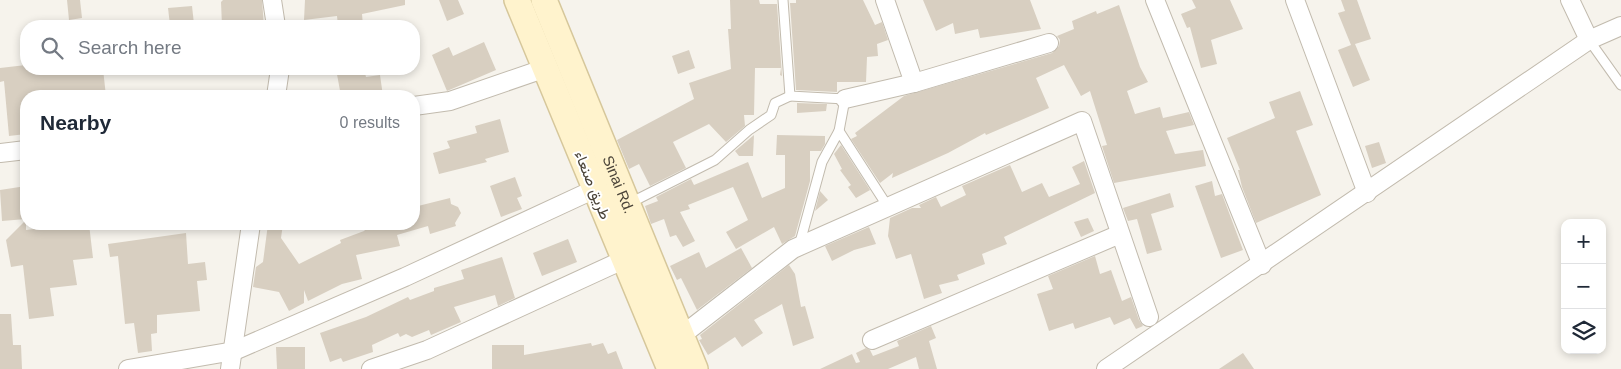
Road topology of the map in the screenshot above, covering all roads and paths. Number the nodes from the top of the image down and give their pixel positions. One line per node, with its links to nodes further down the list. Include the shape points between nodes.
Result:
1 (272, 0): 9 (street)
2 (517, 0): 13 (main road, طريق صنعاء)
3 (544, 0): 26 (main road, Sinai Rd.)
4 (783, 0): 18 (lane)
5 (885, 0): 15 (street)
6 (1155, 0): 32 (street)
7 (1295, 0): 25 (street)
8 (1570, 0): 11 (street)
9 (275, 20)
10 (1621, 26): 11 (street)
11 (1589, 40): 16 (lane); 25 (street)
12 (1049, 43): 15 (street)
13 (546, 68): 20 (street, via 450,102); 24 (main road, طريق صنعاء)
14 (279, 75): 17 (street)
15 (914, 83): 19 (street)
16 (1621, 85)
17 (277, 90)
18 (790, 96): 19 (lane); 26 (lane, via 774,103 771,115 715,160)
19 (845, 99): 21 (lane)
20 (420, 105)
21 (840, 130): 27 (lane); 30 (lane, via 822,162)
22 (20, 151): 23 (street)
23 (0, 153)
24 (594, 189): 31 (main road, طريق صنعاء); 36 (street, via 396,281)
25 (1367, 193): 32 (street)
26 (628, 204): 34 (main road, Sinai Rd.)
27 (888, 207): 29 (street, via 1082,121); 30 (street)
28 (249, 230): 36 (street)
29 (1120, 234): 33 (street); 35 (street)
30 (799, 247): 34 (street)
31 (623, 260): 39 (street, via 427,350); 40 (main road, طريق صنعاء)
32 (1262, 265): 42 (street)
33 (1149, 318)
34 (681, 336): 41 (main road, Sinai Rd.)
35 (872, 340)
36 (234, 351): 37 (street); 38 (street)
37 (128, 369)
38 (230, 369)
39 (371, 369)
40 (670, 369)
41 (695, 369)
42 (1106, 369)

